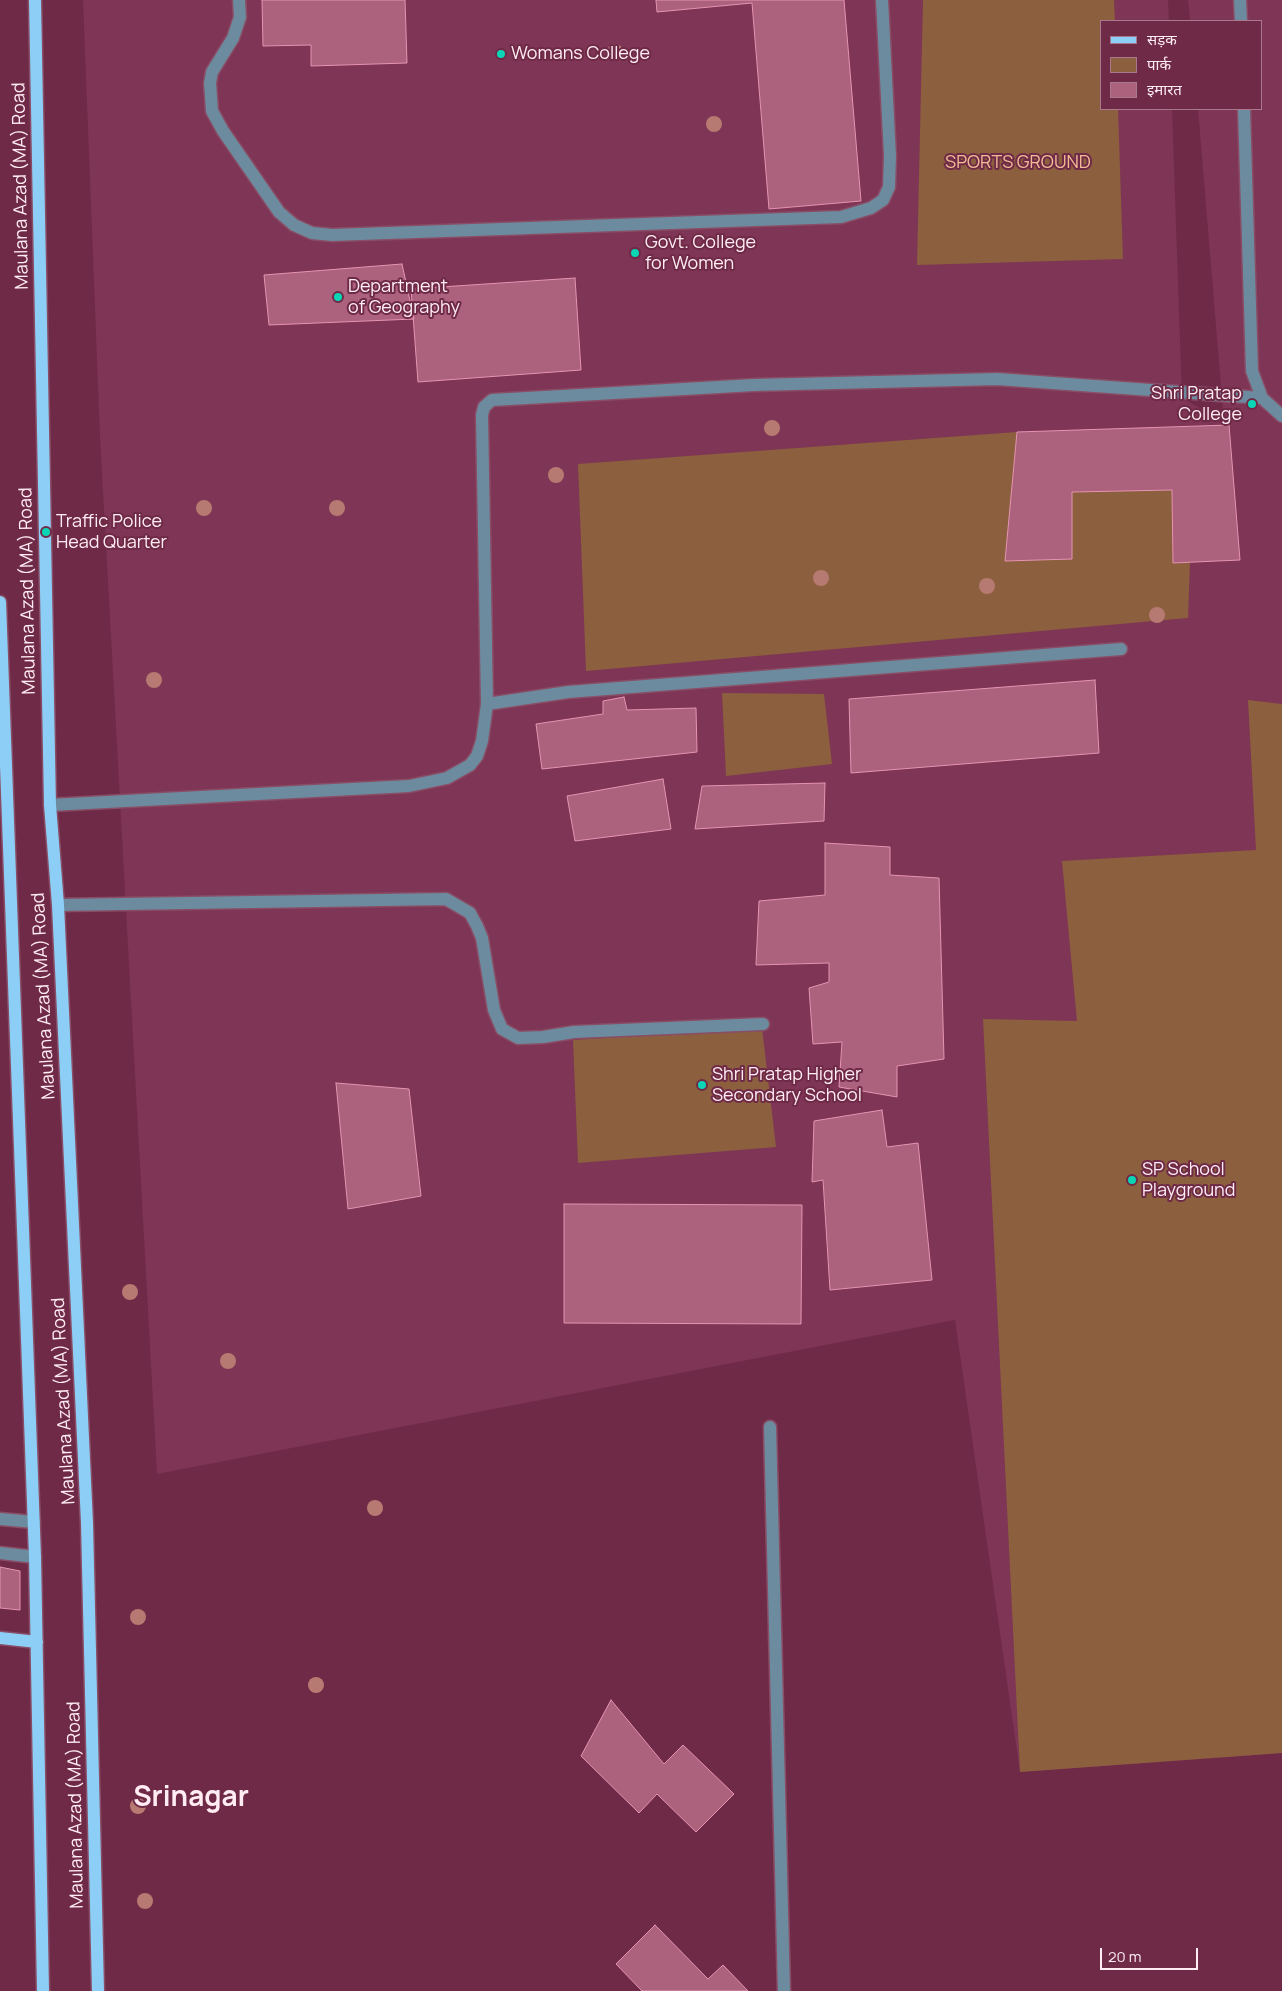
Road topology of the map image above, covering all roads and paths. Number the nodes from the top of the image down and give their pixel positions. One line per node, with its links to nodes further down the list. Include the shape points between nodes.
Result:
1 (36, 0): 12 (main road, Maulana Azad (MA) Road)
2 (240, 0): 3 (street, via 240,17 233,38 212,72 212,111 279,212 298,227 312,233 332,235 840,217 871,208 883,200 889,187)
3 (882, 0)
4 (1240, 0): 5 (street)
5 (1241, 20)
6 (1244, 110): 7 (street, via 1252,371)
7 (1262, 398): 8 (street); 11 (street, via 997,379 754,385 492,400 484,407 482,415)
8 (1282, 416)
9 (0, 602): 17 (main road, Maulana Azad (MA) Road)
10 (1121, 649): 11 (street, via 568,692)
11 (487, 704): 12 (street, via 477,756 470,765 428,784)
12 (50, 806): 13 (main road, Maulana Azad (MA) Road)
13 (58, 905): 14 (street, via 446,899 470,913 477,926 482,938 494,1010 502,1029 518,1038 543,1038 574,1032); 23 (main road, Maulana Azad (MA) Road, via 87,1522)
14 (763, 1024)
15 (770, 1426): 24 (street)
16 (0, 1519): 17 (street)
17 (34, 1522): 19 (main road, Maulana Azad (MA) Road)
18 (0, 1554): 19 (street)
19 (35, 1557): 21 (main road, Maulana Azad (MA) Road)
20 (0, 1638): 21 (main road)
21 (37, 1642): 22 (main road, Maulana Azad (MA) Road)
22 (44, 1991)
23 (98, 1991)
24 (784, 1991)

